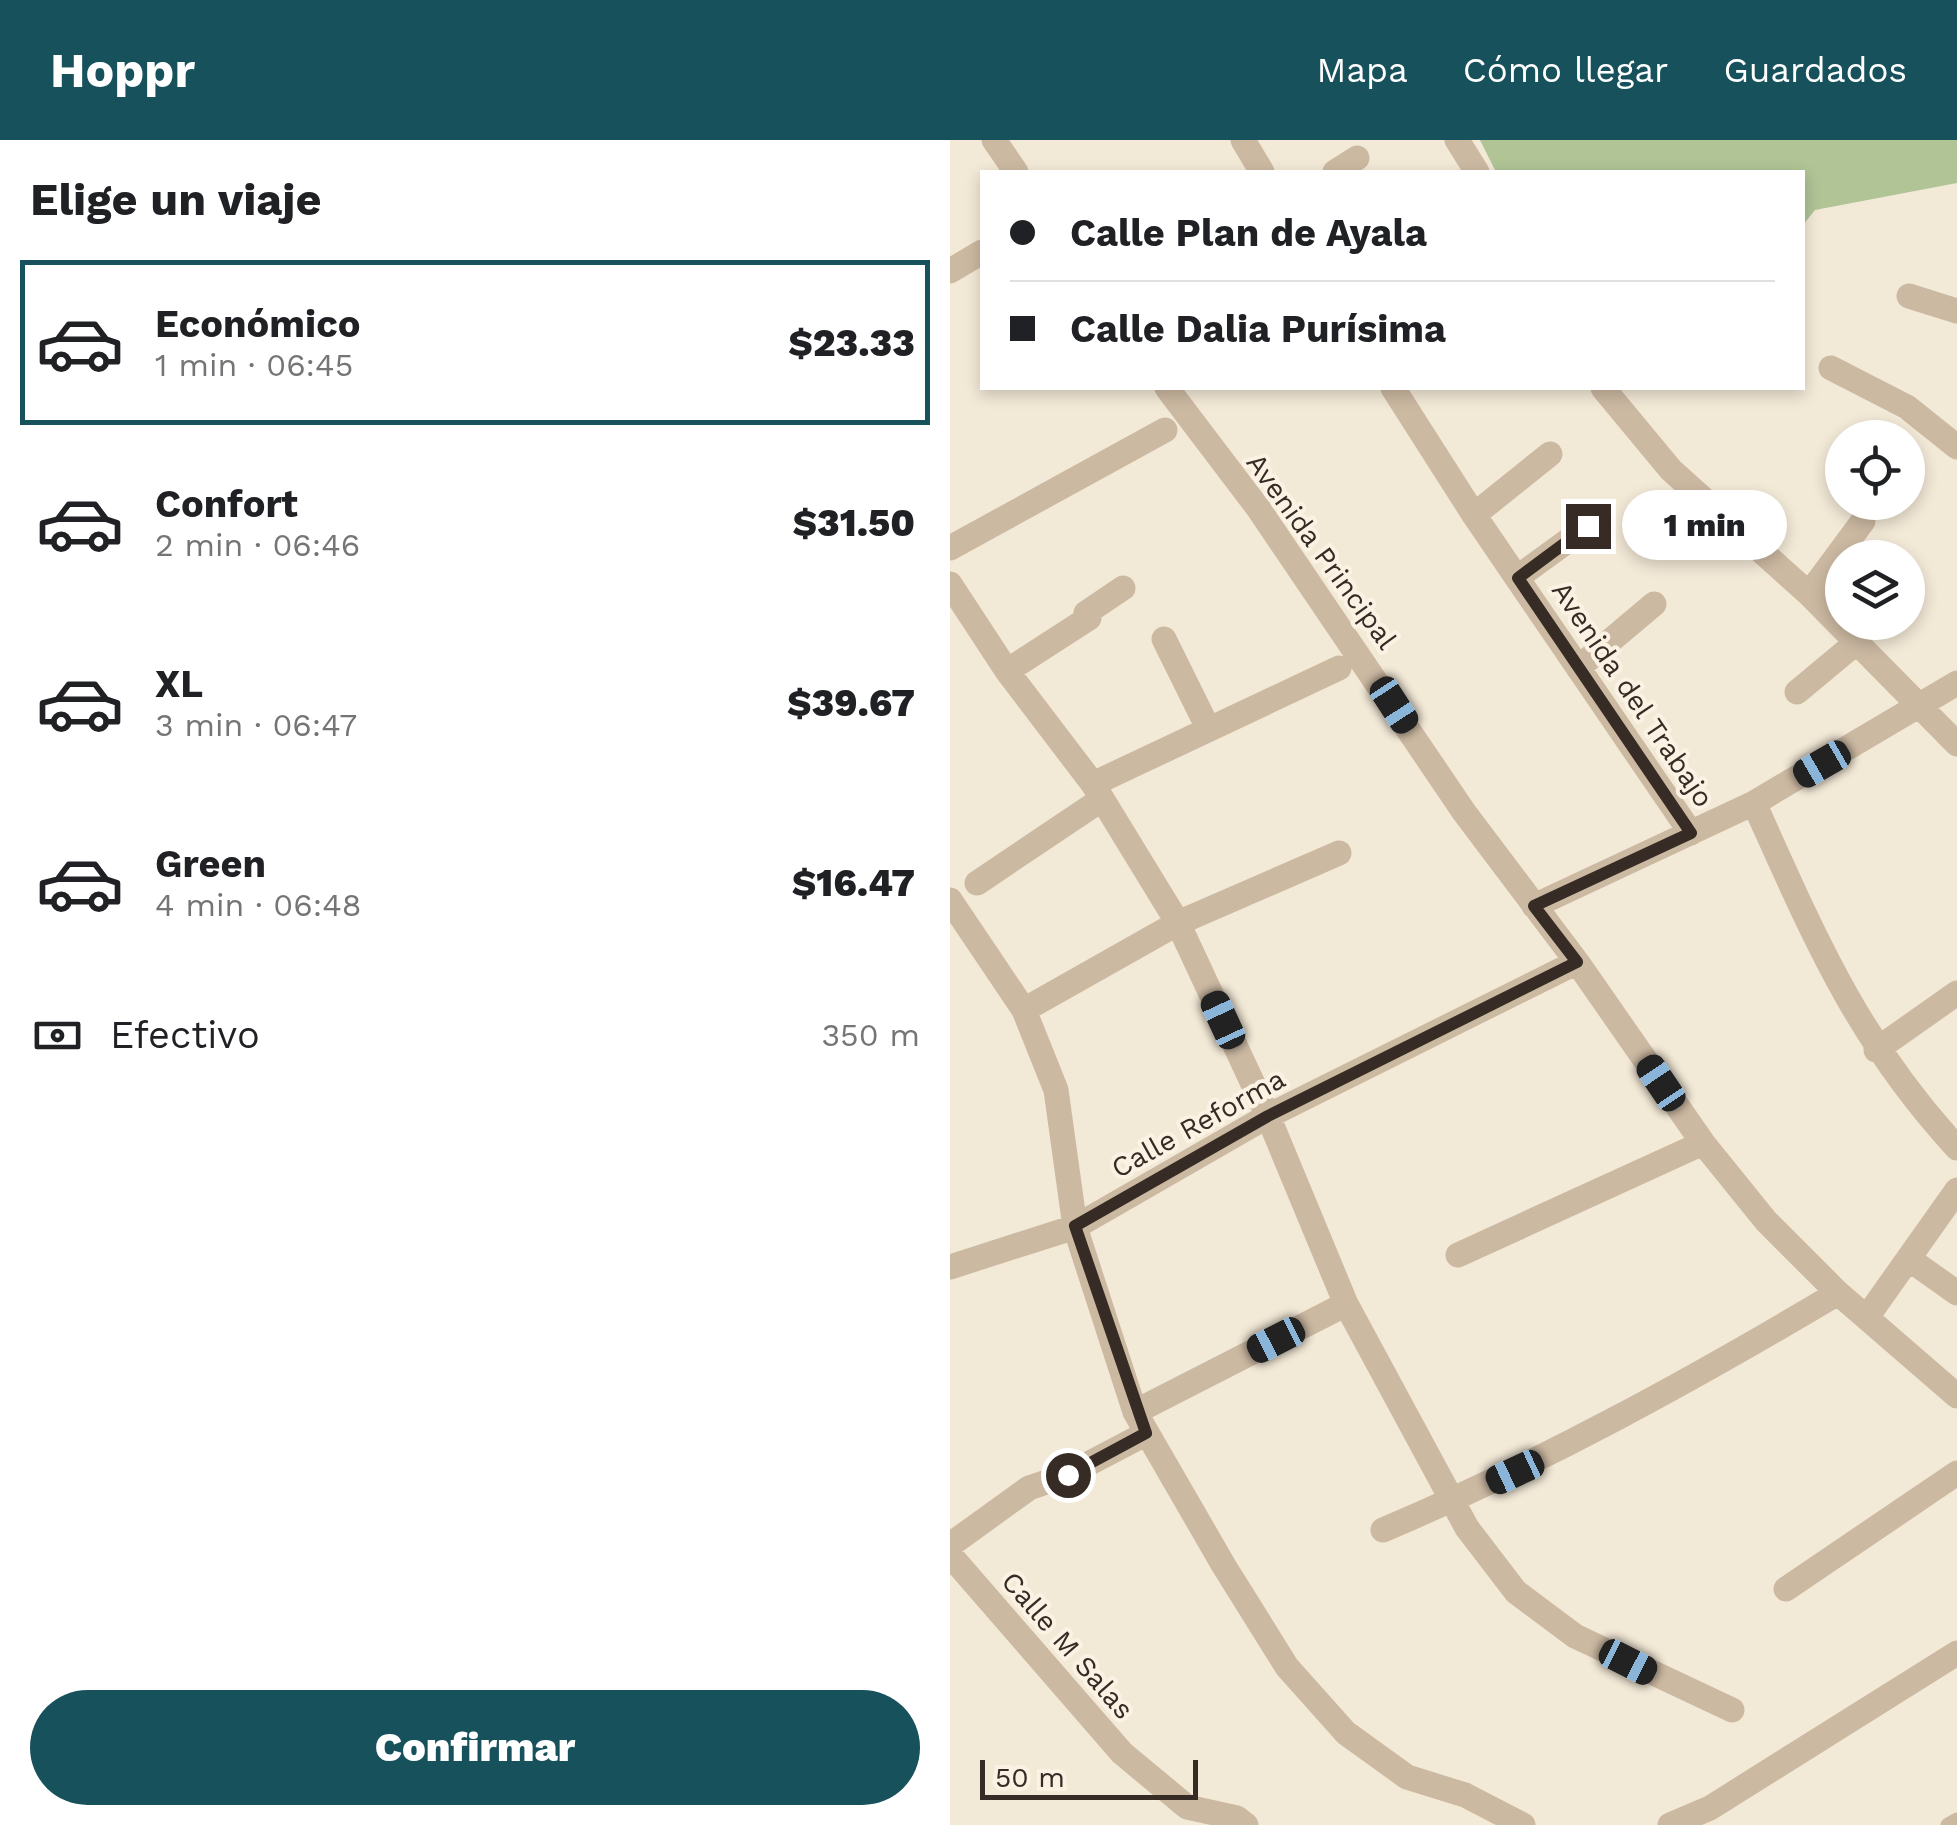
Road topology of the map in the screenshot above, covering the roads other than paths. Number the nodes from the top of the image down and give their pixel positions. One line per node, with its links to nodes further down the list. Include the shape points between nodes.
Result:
1 (994, 140): 5 (street)
2 (1242, 140): 6 (street)
3 (1457, 140): 8 (street)
4 (1357, 158): 7 (street)
5 (1015, 170)
6 (1261, 170)
7 (1337, 170)
8 (1476, 170)
9 (980, 253): 10 (street)
10 (950, 270)
11 (1909, 296): 12 (street)
12 (1957, 312)
13 (1831, 368): 18 (street, via 1907,407)
14 (1169, 390): 45 (street, Avenida Principal)
15 (1400, 390): 20 (street, Avenida del Trabajo)
16 (1604, 390): 27 (street, via 1671,470)
17 (1165, 430): 23 (street)
18 (1957, 447)
19 (1550, 454): 20 (street)
20 (1474, 515): 24 (street, Avenida del Trabajo)
21 (1863, 521): 27 (street)
22 (1588, 526): 24 (street)
23 (950, 548)
24 (1518, 578): 32 (street, Avenida del Trabajo)
25 (950, 584): 33 (street)
26 (1122, 588): 33 (street, via 1086,612 1089,618)
27 (1809, 594): 30 (street)
28 (1654, 604): 32 (street)
29 (1164, 639): 37 (street)
30 (1857, 642): 35 (street); 36 (street)
31 (1339, 668): 37 (street)
32 (1578, 668): 41 (street, Avenida del Trabajo)
33 (1006, 671): 39 (street)
34 (1957, 683): 36 (street)
35 (1797, 692)
36 (1924, 706): 38 (street); 40 (street)
37 (1207, 726): 39 (street)
38 (1957, 744)
39 (1098, 792): 43 (street); 46 (street)
40 (1754, 803): 41 (street); 50 (street, via 1830,972)
41 (1691, 833): 45 (street)
42 (1339, 853): 46 (street)
43 (977, 883)
44 (950, 900): 49 (street)
45 (1534, 906): 47 (street, Avenida Principal)
46 (1178, 924): 49 (street); 51 (street)
47 (1577, 962): 51 (street, Calle Reforma); 52 (street, Avenida Principal)
48 (1956, 993): 50 (street)
49 (1024, 1010): 55 (street, via 1056,1090)
50 (1876, 1050): 53 (street)
51 (1268, 1116): 55 (street, Calle Reforma); 61 (street)
52 (1703, 1143): 56 (street); 59 (street, Avenida Principal, via 1766,1221)
53 (1957, 1148)
54 (1957, 1190): 57 (street)
55 (1075, 1226): 58 (street, Calle Reforma); 64 (street)
56 (1458, 1255)
57 (1909, 1258): 60 (street); 62 (street)
58 (950, 1267)
59 (1838, 1293): 62 (street, Avenida Principal); 66 (street, via 1640,1408)
60 (1957, 1293)
61 (1346, 1304): 64 (street); 66 (street)
62 (1867, 1317): 63 (street, Avenida Principal)
63 (1957, 1396)
64 (1141, 1422): 68 (street, via 1068,1475 1029,1488); 75 (street, via 1287,1667 1346,1733 1407,1777 1465,1795)
65 (1957, 1473): 70 (street)
66 (1451, 1502): 67 (street); 72 (street, via 1516,1592 1575,1636)
67 (1383, 1530)
68 (950, 1545)
69 (950, 1555): 74 (street, Calle M Salas, via 1122,1753 1187,1807)
70 (1786, 1589)
71 (1957, 1653): 76 (street, via 1710,1808)
72 (1732, 1710)
73 (1957, 1820): 77 (lane)
74 (1246, 1825)
75 (1523, 1825)
76 (1670, 1825)
77 (1948, 1825)

